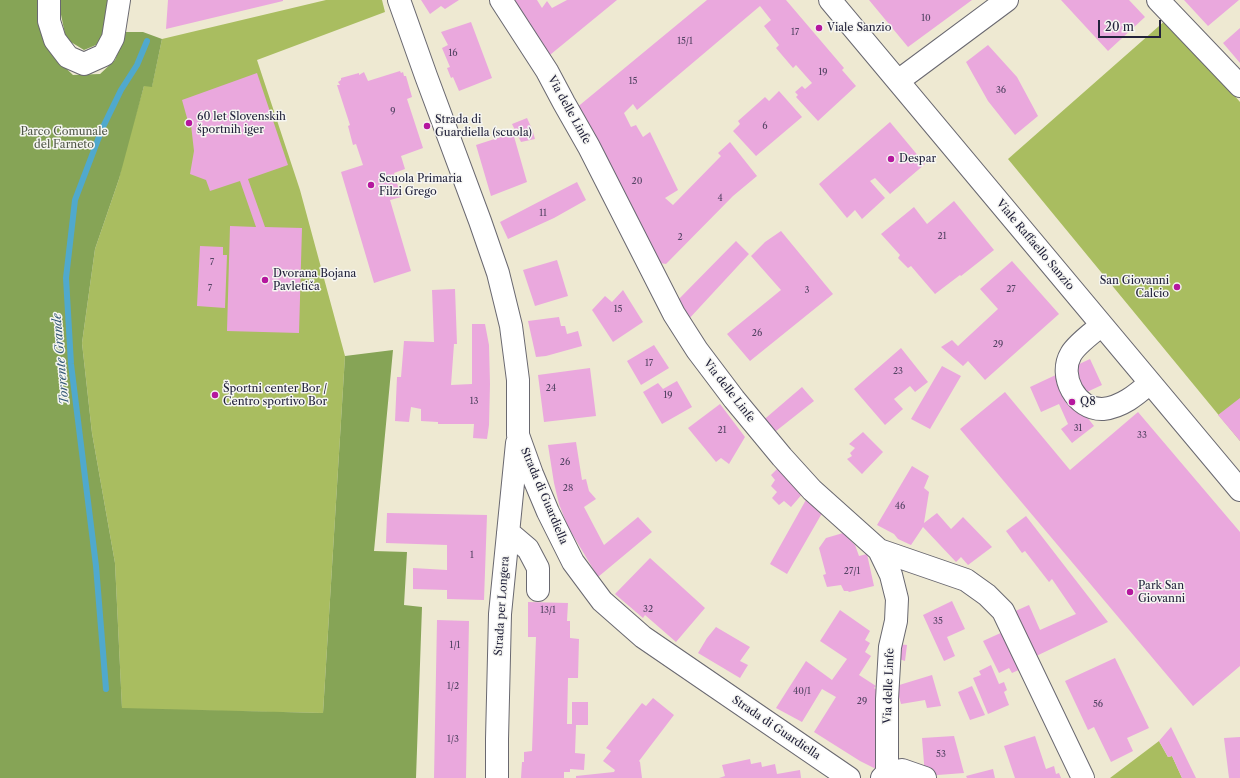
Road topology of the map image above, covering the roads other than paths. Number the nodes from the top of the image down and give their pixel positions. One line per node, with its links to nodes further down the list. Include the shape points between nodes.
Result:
1 (49, 0): 2 (street, via 49,21 55,40 68,57 84,64 104,55 113,38)
2 (119, 0)
3 (399, 0): 12 (street, Strada di Guardiella, via 498,273 511,326 518,380)
4 (501, 0): 15 (street, Via delle Linfe, via 547,71 674,314 697,350 782,458 812,490)
5 (830, 0): 8 (street, Viale Raffaello Sanzio)
6 (1006, 0): 8 (street)
7 (1158, 0): 9 (street)
8 (898, 80): 10 (street, Viale Raffaello Sanzio)
9 (1240, 86)
10 (1102, 324): 11 (street, Viale Raffaello Sanzio); 11 (street, via 1071,352 1066,363 1067,380 1073,393 1086,406 1102,409 1132,398)
11 (1150, 383): 13 (street, Viale Raffaello Sanzio)
12 (518, 435): 14 (street, Strada per Longera); 19 (street, Strada di Guardiella, via 548,512 573,562 602,601 643,637)
13 (1240, 490)
14 (508, 532): 16 (street, via 528,549 538,568); 18 (street, Strada per Longera, via 500,614)
15 (879, 550): 17 (street, Via delle Linfe, via 891,575 897,599 896,621 890,647); 21 (street, via 966,580 987,595 1002,611)
16 (538, 590)
17 (885, 775): 20 (street, via 902,770)
18 (497, 778)
19 (849, 778)
20 (925, 778)
21 (1083, 778)

